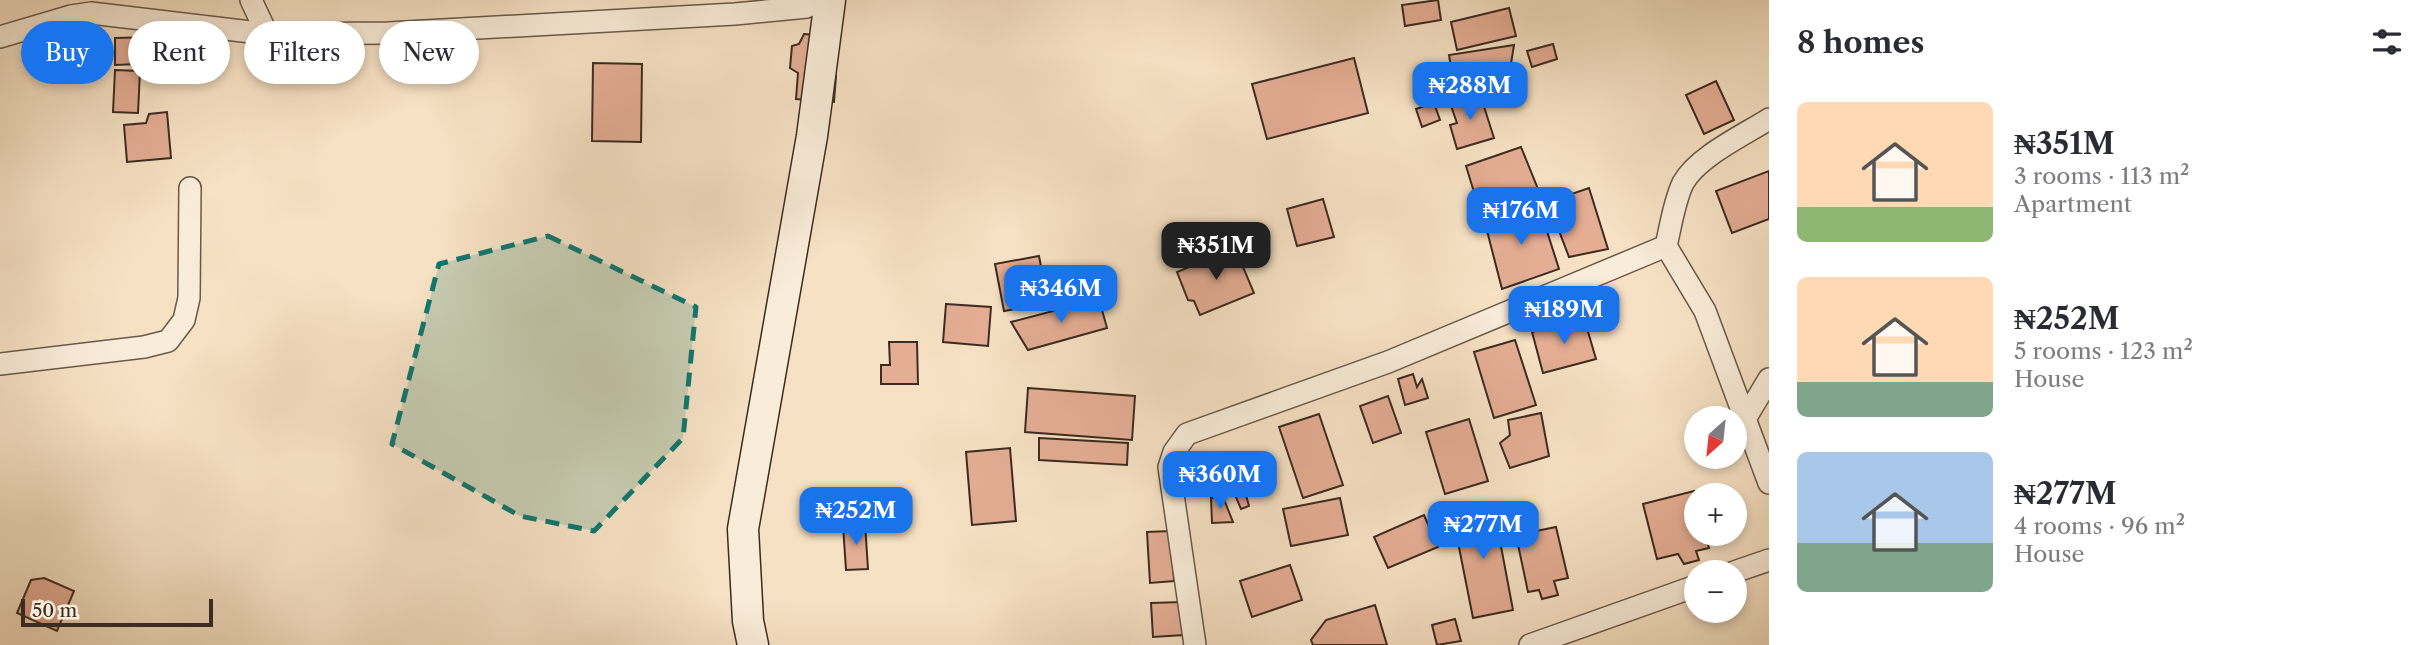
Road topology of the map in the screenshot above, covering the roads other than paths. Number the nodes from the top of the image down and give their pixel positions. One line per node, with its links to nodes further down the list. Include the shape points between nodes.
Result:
1 (251, 0): 4 (street)
2 (813, 0): 6 (street, via 807,7 735,14)
3 (830, 0): 20 (main road, via 812,136 743,529)
4 (261, 21)
5 (244, 31): 7 (street, via 91,13)
6 (365, 33)
7 (0, 37)
8 (1769, 118): 10 (street, via 1701,162 1684,181)
9 (190, 188): 11 (street, via 189,298 184,320 168,341)
10 (1666, 246): 13 (street, via 1705,311); 21 (street, via 1388,362 1187,434 1170,467)
11 (0, 364)
12 (1769, 379): 14 (street)
13 (1740, 406)
14 (1747, 416)
15 (1747, 424): 16 (street)
16 (1769, 483)
17 (1769, 560): 18 (street)
18 (1747, 568)
19 (1684, 590): 22 (street)
20 (753, 645)
21 (1195, 645)
22 (1530, 645)

